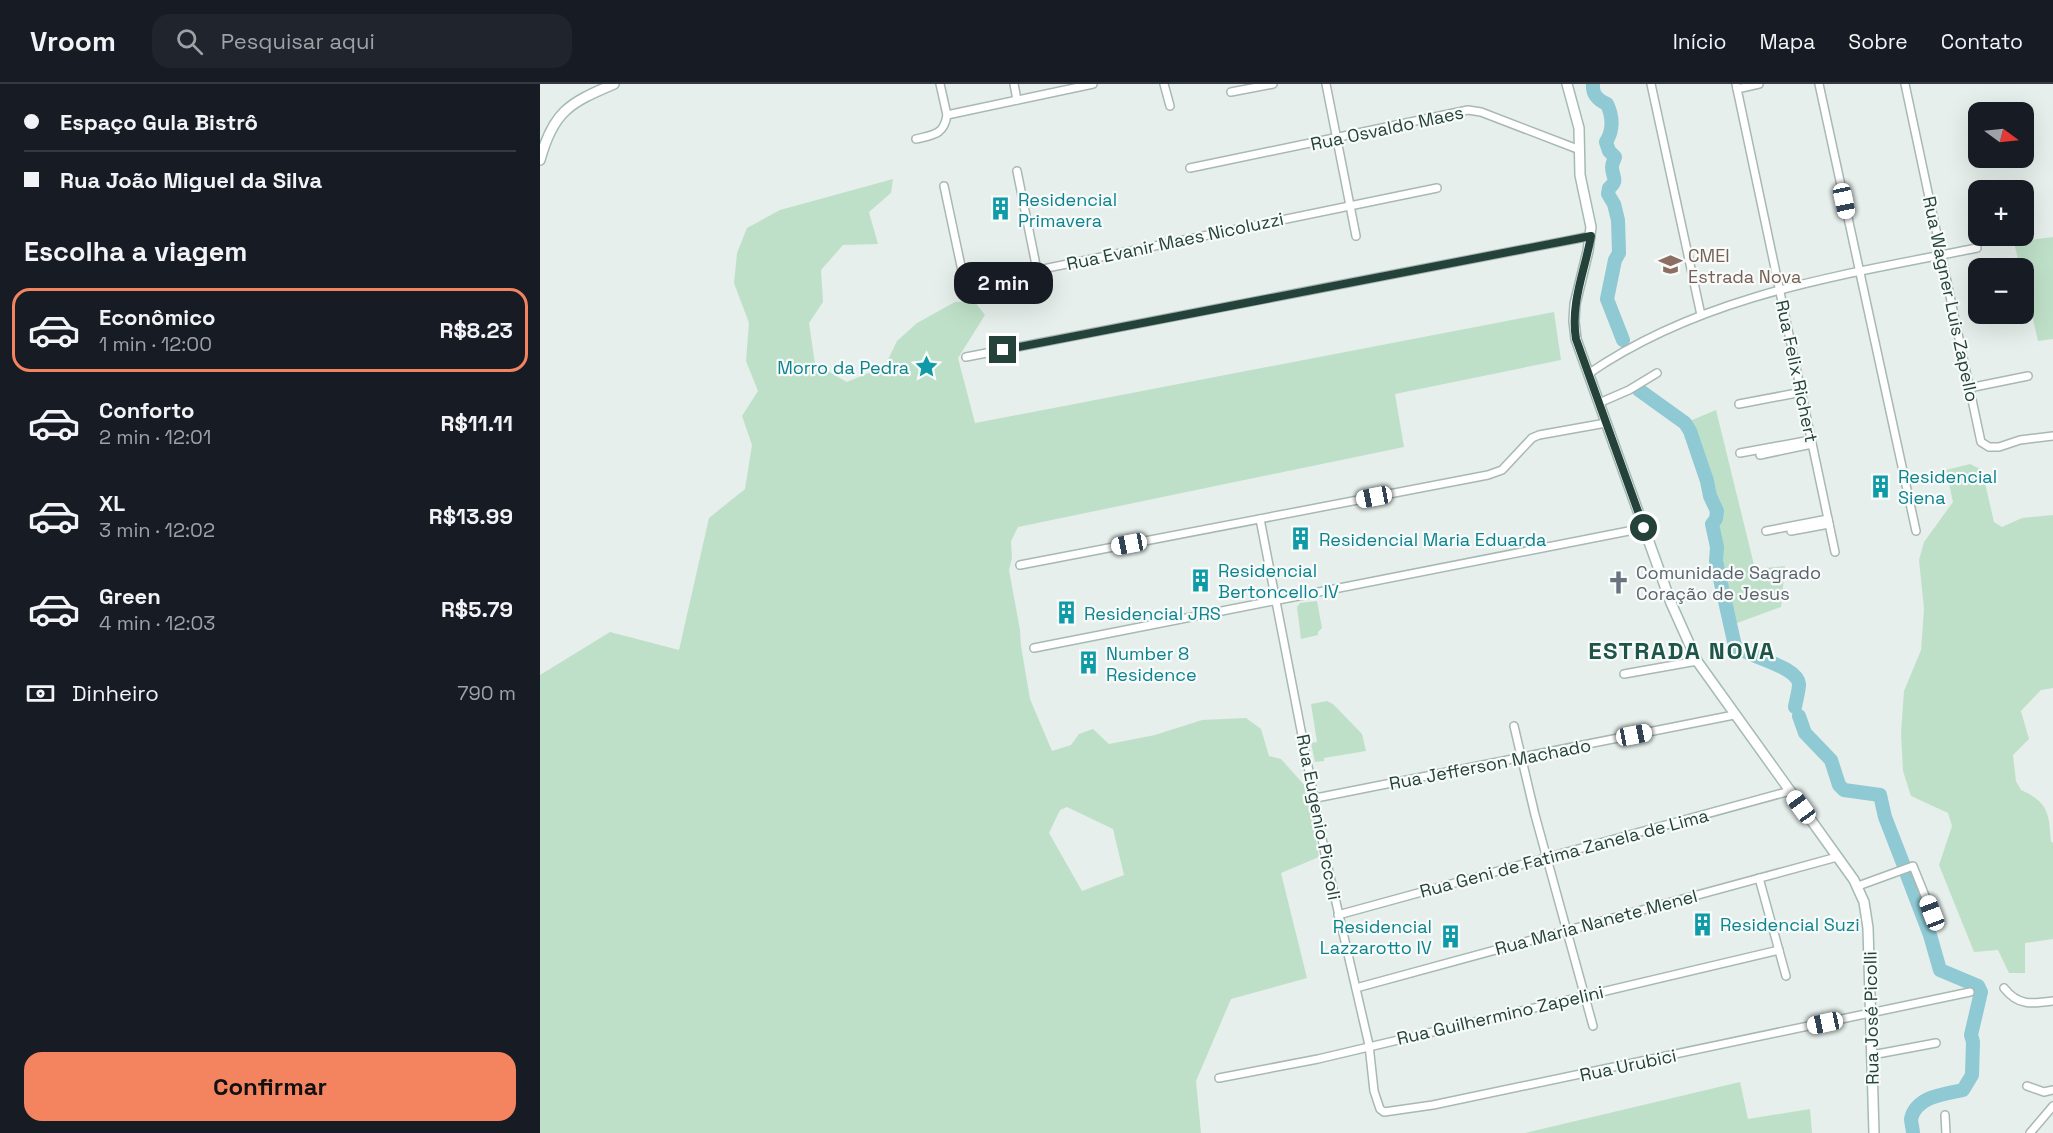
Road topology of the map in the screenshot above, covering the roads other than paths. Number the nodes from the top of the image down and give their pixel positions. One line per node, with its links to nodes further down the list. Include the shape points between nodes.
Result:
1 (614, 84): 21 (street, via 578,101 558,117 548,132)
2 (940, 84): 17 (street)
3 (1014, 84): 15 (street)
4 (1091, 84): 15 (street)
5 (1164, 84): 16 (street)
6 (1273, 84): 14 (street)
7 (1326, 84): 18 (street)
8 (1567, 84): 20 (street, Rua José Picolli, via 1579,128)
9 (1652, 84): 34 (street)
10 (1760, 84): 13 (street)
11 (1820, 84): 32 (street)
12 (1905, 84): 30 (street, Rua Wagner Luis Zapello)
13 (1737, 86): 33 (street, Rua Felix Richert)
14 (1231, 93)
15 (1017, 100): 17 (street)
16 (1170, 106)
17 (946, 115): 19 (street, via 940,132)
18 (1338, 138): 20 (street, Rua Osvaldo Maes, via 1475,110); 22 (street, Rua Osvaldo Maes); 26 (street)
19 (916, 139)
20 (1580, 150): 27 (street, Rua José Picolli, via 1580,175)
21 (540, 160)
22 (1190, 168)
23 (1017, 171): 31 (street)
24 (944, 186): 31 (street, Rua Evanir Maes Nicoluzzi, via 965,285)
25 (1437, 188): 26 (street, Rua Evanir Maes Nicoluzzi)
26 (1350, 205): 28 (street); 31 (street, Rua Evanir Maes Nicoluzzi)
27 (1591, 236): 35 (street); 37 (street, Rua José Picolli, via 1574,321)
28 (1356, 237)
29 (1977, 248): 30 (street)
30 (1941, 255): 32 (street); 39 (street, Rua Wagner Luis Zapello)
31 (1037, 270)
32 (1859, 271): 33 (street); 51 (street)
33 (1779, 288): 34 (street); 40 (street, Rua Felix Richert)
34 (1701, 315): 37 (street, via 1647,338)
35 (966, 357)
36 (1657, 373): 41 (street)
37 (1588, 374): 41 (street, Rua José Picolli)
38 (2028, 376): 39 (street)
39 (1969, 388): 44 (street, Rua Wagner Luis Zapello, via 1981,442 1989,447)
40 (1802, 392): 42 (street); 45 (street, Rua Felix Richert)
41 (1599, 404): 43 (street, Rua José Picolli)
42 (1739, 404)
43 (1606, 423): 48 (street, via 1532,438 1502,470 1488,475); 50 (street, Rua José Picolli)
44 (2053, 436)
45 (1812, 442): 46 (street); 47 (street); 49 (street, Rua Felix Richert)
46 (1740, 453)
47 (1760, 455)
48 (1260, 519): 54 (street); 55 (street, Rua Eugenio Piccoli)
49 (1829, 521): 52 (street); 53 (street, Rua Felix Richert)
50 (1644, 528): 55 (street); 57 (street, Rua José Picolli, via 1677,619)
51 (1916, 531)
52 (1767, 533)
53 (1836, 552)
54 (1020, 566)
55 (1276, 600): 56 (street); 63 (street, Rua Eugenio Piccoli)
56 (1034, 648)
57 (1697, 661): 58 (street); 59 (street, Rua José Picolli)
58 (1624, 674)
59 (1734, 715): 61 (street, Rua Jefferson Machado); 62 (street, Rua José Picolli)
60 (1514, 726): 61 (street)
61 (1521, 757): 63 (street, Rua Jefferson Machado); 65 (street)
62 (1790, 791): 64 (street, Rua José Picolli); 65 (street, Rua Geni de Fatima Zanela de Lima)
63 (1316, 798): 69 (street, Rua Eugenio Piccoli)
64 (1837, 857): 66 (street, Rua Maria Nanete Menel); 67 (street, Rua José Picolli)
65 (1546, 858): 69 (street, Rua Geni de Fatima Zanela de Lima); 70 (street)
66 (1759, 878): 70 (street, Rua Maria Nanete Menel); 71 (street)
67 (1858, 886): 68 (street, via 1913,866); 78 (street, Rua José Picolli, via 1868,928)
68 (1932, 913)
69 (1338, 915): 73 (street, Rua Eugenio Piccoli)
70 (1566, 930): 73 (street, Rua Maria Nanete Menel); 76 (street)
71 (1779, 950): 72 (street); 76 (street, Rua Guilhermino Zapelini)
72 (1786, 976)
73 (1356, 988): 81 (street, Rua Eugenio Piccoli)
74 (2004, 988): 77 (street, via 2025,1003)
75 (1970, 992): 78 (street, Rua Urubici)
76 (1585, 996): 79 (street); 81 (street, Rua Guilhermino Zapelini)
77 (2053, 1001)
78 (1871, 1014): 82 (street, Rua José Picolli); 87 (street, Rua Urubici)
79 (1593, 1026)
80 (1936, 1043): 82 (street)
81 (1369, 1045): 83 (street, Rua Guilhermino Zapelini); 87 (street, Rua Eugenio Piccoli, via 1376,1101)
82 (1872, 1055): 89 (street, Rua José Picolli)
83 (1219, 1078)
84 (2027, 1086): 85 (street, via 2044,1092)
85 (2053, 1090)
86 (2053, 1106): 91 (street)
87 (1384, 1112)
88 (1944, 1115): 90 (street)
89 (1874, 1133)
90 (1946, 1133)
91 (2030, 1133)

